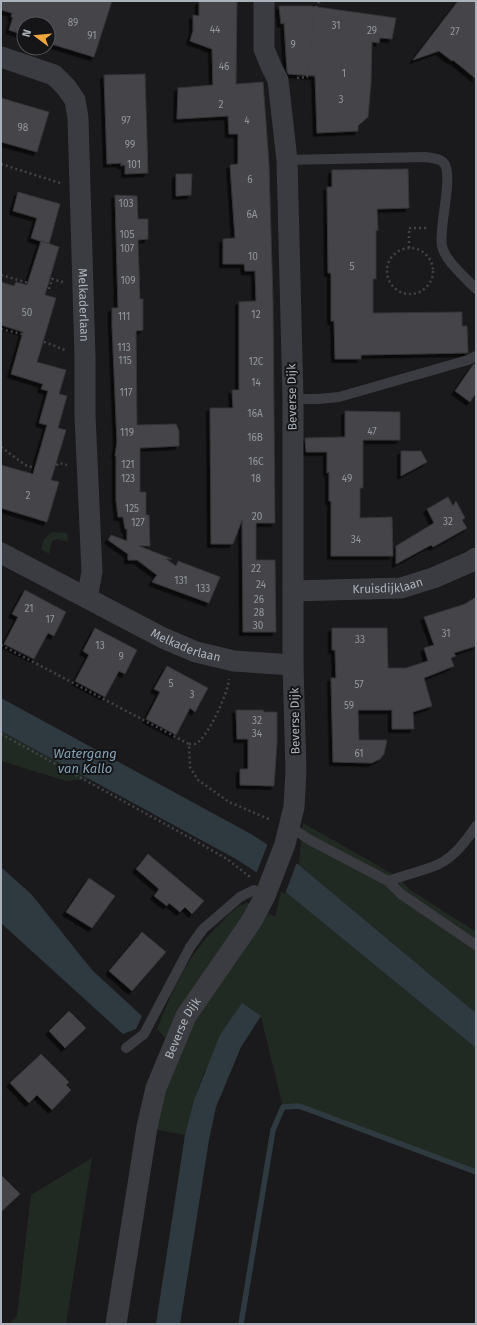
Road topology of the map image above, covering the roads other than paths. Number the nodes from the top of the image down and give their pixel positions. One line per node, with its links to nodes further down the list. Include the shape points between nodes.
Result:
1 (264, 1): 3 (street, Beverse Dijk, via 264,49 278,80)
2 (1, 57): 10 (street, Melkaderlaan, via 54,75 74,100 78,118 85,415 92,572)
3 (287, 160): 4 (lane, via 425,157 443,162 447,169 448,181 442,246); 6 (street, Beverse Dijk)
4 (476, 289)
5 (476, 356): 6 (lane, via 339,397)
6 (293, 399): 9 (street, Beverse Dijk)
7 (1, 553): 10 (street, Melkaderlaan)
8 (476, 558): 9 (street, Kruisdijklaan, via 433,578 401,588)
9 (293, 591): 11 (street, Beverse Dijk)
10 (87, 598): 11 (street, Melkaderlaan, via 163,638 196,652 230,660)
11 (293, 665): 13 (street, Beverse Dijk, via 296,771 294,807)
12 (476, 826): 14 (lane, via 454,853 440,863)
13 (289, 831): 14 (lane); 15 (street, Beverse Dijk)
14 (388, 881): 16 (lane, via 401,894)
15 (266, 893): 17 (lane, via 254,890 240,897 204,929 190,947 144,1034); 18 (street, Beverse Dijk, via 251,922 186,1016 156,1088 147,1128)
16 (476, 945)
17 (126, 1048)
18 (116, 1324)

